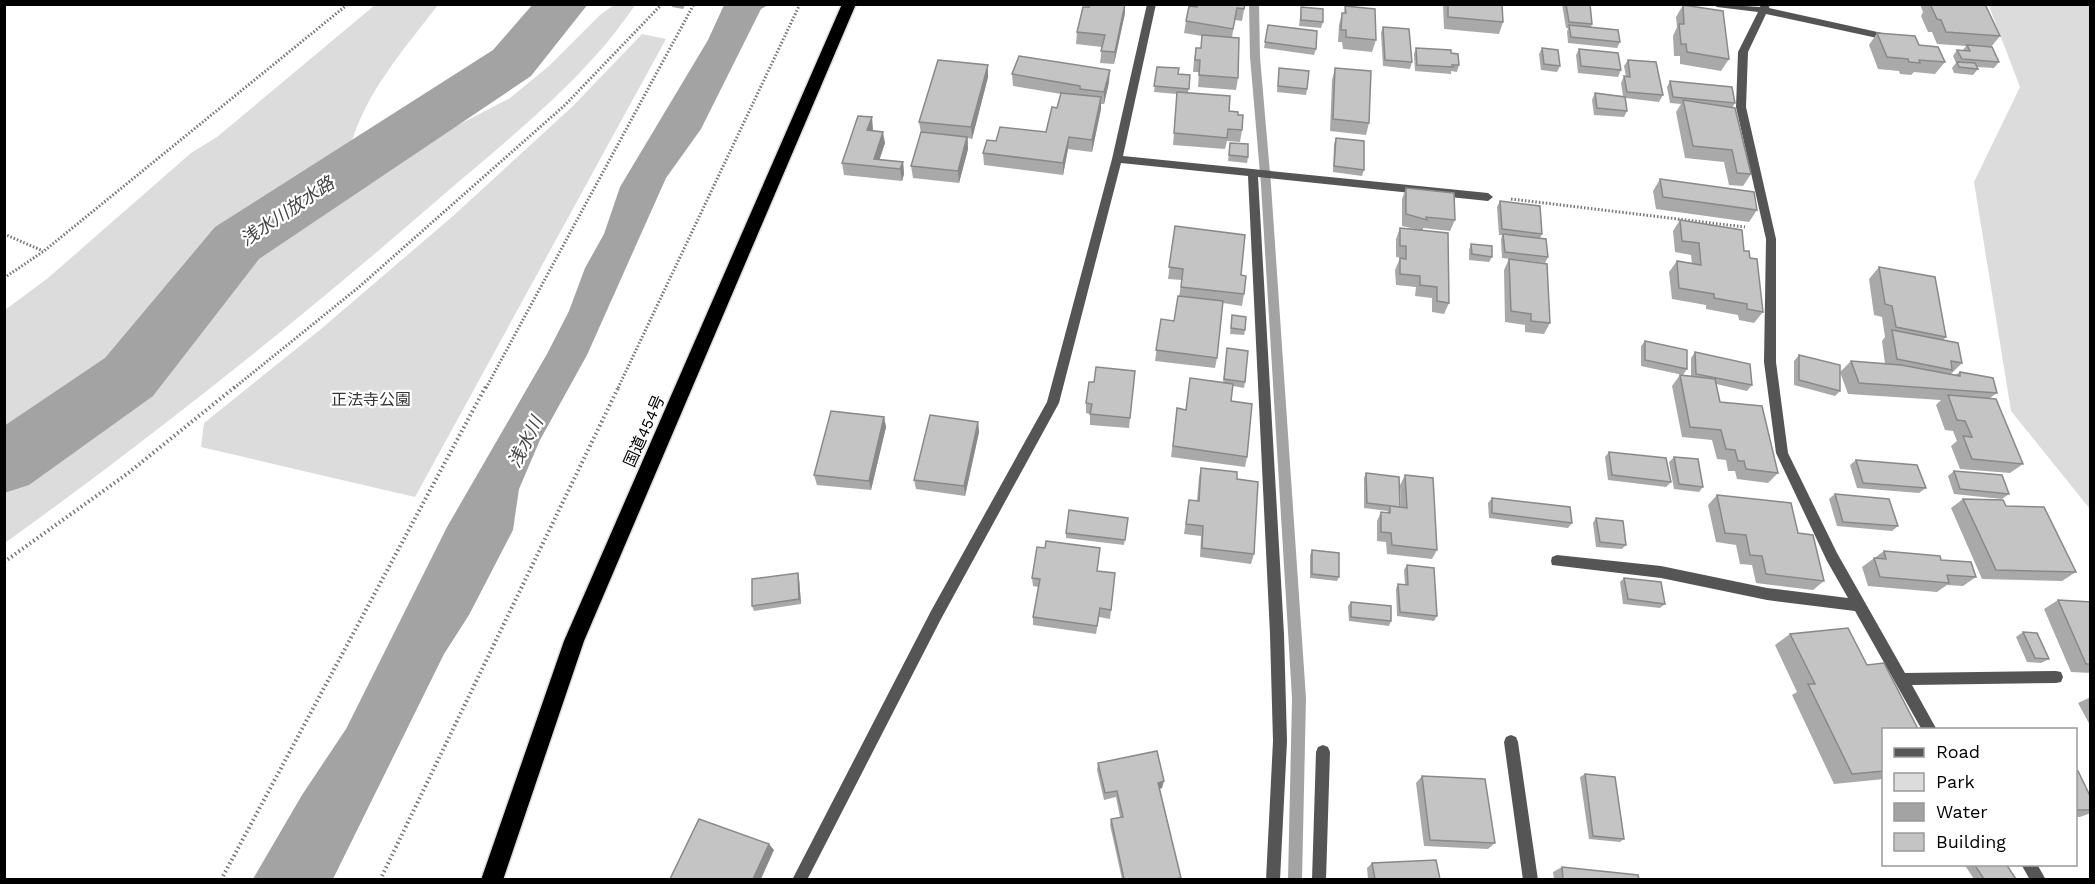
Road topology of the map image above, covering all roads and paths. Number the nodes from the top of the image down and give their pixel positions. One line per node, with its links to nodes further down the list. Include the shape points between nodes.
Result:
1 (348, 4): 15 (path)
2 (662, 4): 18 (path, via 565,105 359,287 127,474)
3 (694, 4): 26 (path)
4 (800, 4): 27 (path)
5 (849, 4): 28 (highway, 国道454号, via 574,641)
6 (1152, 4): 10 (street)
7 (1717, 4): 8 (street)
8 (1765, 7): 9 (street); 13 (street, via 1743,52 1741,108)
9 (1898, 40)
10 (1118, 159): 11 (street); 29 (street, via 1053,403 936,615)
11 (1253, 172): 12 (street); 30 (street, via 1277,634 1280,741)
12 (1488, 197): 13 (path)
13 (1769, 230): 19 (street, via 1770,362 1782,453)
14 (4, 234): 15 (path)
15 (44, 251): 16 (path)
16 (4, 278)
17 (1557, 561): 19 (street, via 1661,572 1767,594)
18 (4, 562)
19 (1859, 605): 21 (street)
20 (2056, 677): 21 (street)
21 (1901, 679): 22 (street)
22 (1928, 728)
23 (1511, 742): 32 (street)
24 (1323, 752): 31 (street)
25 (2029, 866): 33 (street)
26 (221, 879)
27 (380, 879)
28 (492, 879)
29 (799, 879)
30 (1273, 879)
31 (1319, 879)
32 (1531, 879)
33 (2039, 879)

